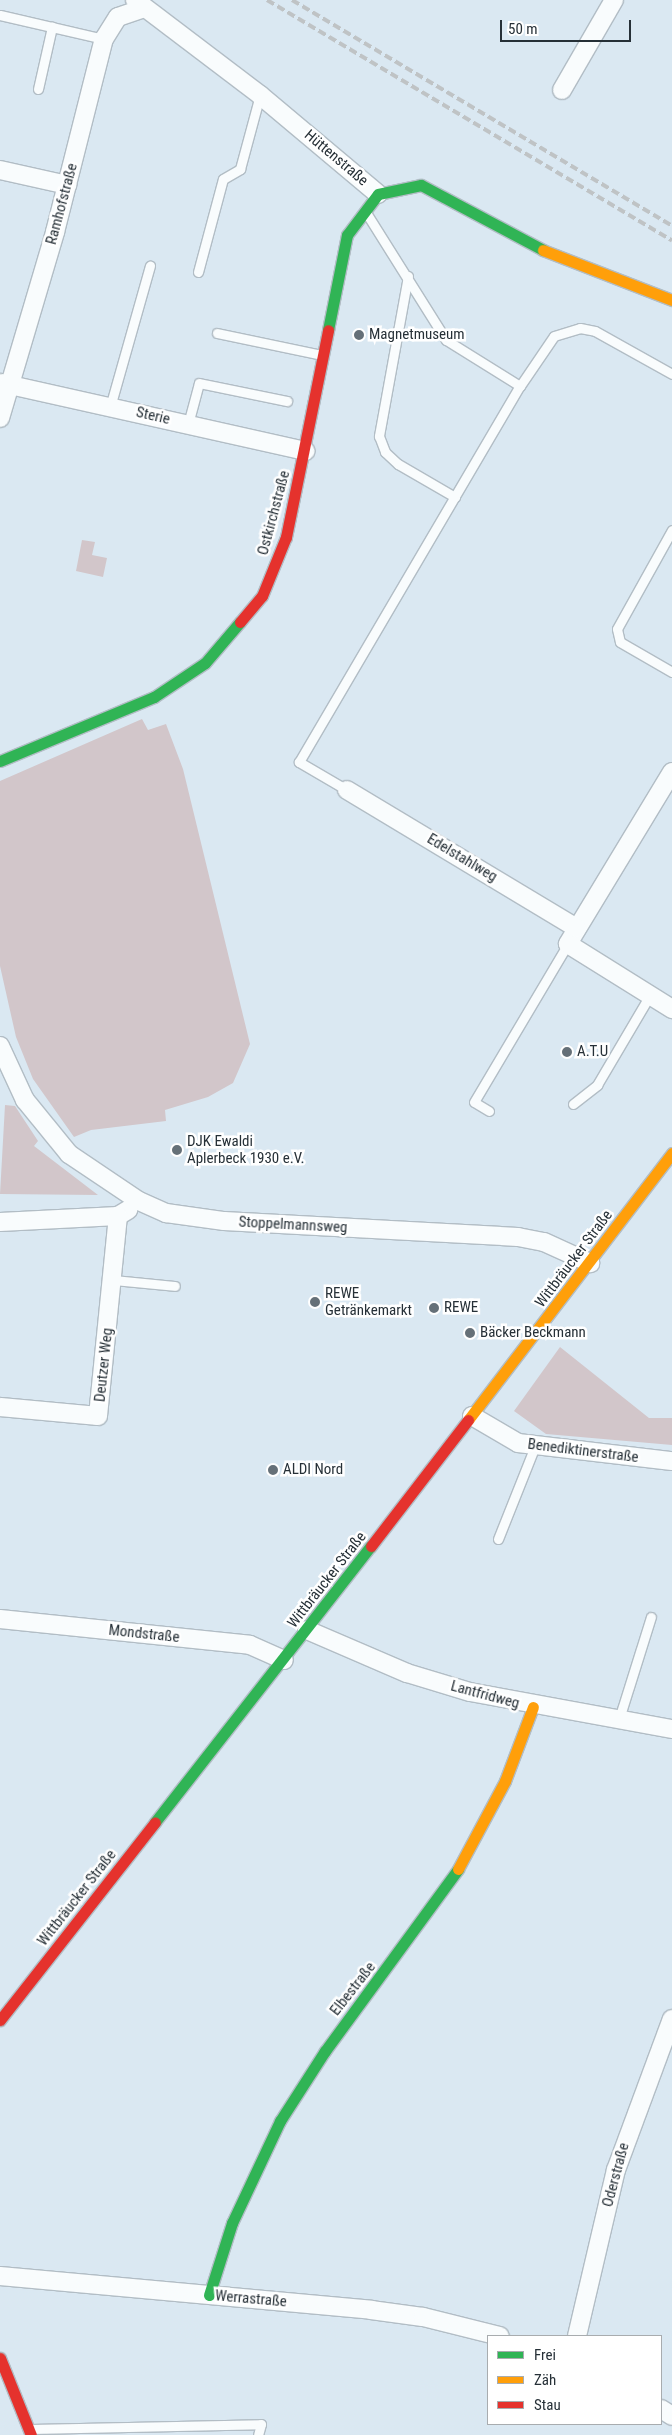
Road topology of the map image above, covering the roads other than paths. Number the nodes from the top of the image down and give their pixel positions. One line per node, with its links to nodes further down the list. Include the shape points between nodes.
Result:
1 (614, 0): 7 (street)
2 (138, 4): 5 (street, Ramhofstraße, via 118,17); 8 (street, Hüttenstraße, via 173,26)
3 (0, 15): 4 (lane)
4 (52, 27): 5 (lane); 6 (lane)
5 (104, 39): 10 (street, Ramhofstraße)
6 (38, 89)
7 (562, 90)
8 (260, 94): 11 (street, Hüttenstraße); 14 (lane, via 240,169 223,179)
9 (0, 170): 10 (street)
10 (67, 185): 20 (street, Ramhofstraße)
11 (378, 194): 12 (street, Ostkirchstraße); 16 (street, Hüttenstraße, via 421,184 527,244)
12 (364, 210): 15 (lane); 18 (street, Ostkirchstraße, via 347,235)
13 (150, 266): 23 (lane)
14 (198, 272)
15 (408, 276): 21 (lane, via 446,340); 27 (lane, via 379,436 384,452 398,464)
16 (672, 300)
17 (217, 333): 18 (lane)
18 (324, 356): 26 (street, Ostkirchstraße)
19 (672, 374): 21 (lane, via 595,331 580,328 554,336)
20 (5, 384): 23 (street, Sterie); 24 (street, Ramhofstraße)
21 (520, 386): 27 (lane)
22 (287, 401): 25 (lane, via 199,383)
23 (110, 407): 25 (street, Sterie)
24 (0, 418)
25 (188, 424): 26 (street, Sterie)
26 (305, 450): 30 (street, Ostkirchstraße, via 286,536 272,576 243,623 222,647 154,697)
27 (455, 497): 32 (lane, via 299,762)
28 (672, 530): 29 (lane, via 617,629 620,642)
29 (672, 672)
30 (0, 761)
31 (672, 772): 33 (street)
32 (347, 790): 33 (street, Edelstahlweg)
33 (577, 928): 34 (street)
34 (568, 944): 35 (street); 39 (lane, via 474,1102)
35 (650, 995): 36 (street); 38 (lane, via 597,1085)
36 (672, 1009)
37 (0, 1046): 41 (street, via 20,1091 50,1133 69,1154)
38 (573, 1104)
39 (489, 1111)
40 (670, 1158): 44 (street, Wittbräucker Straße)
41 (139, 1201): 42 (street); 44 (street, Stoppelmannsweg, via 192,1219 518,1236 544,1242)
42 (118, 1216): 43 (street); 45 (street, Deutzer Weg)
43 (0, 1222)
44 (590, 1263): 48 (street, Wittbräucker Straße)
45 (113, 1280): 46 (lane); 47 (street, Deutzer Weg, via 98,1416)
46 (175, 1286)
47 (0, 1407)
48 (472, 1416): 49 (street, Benediktinerstraße, via 504,1437); 54 (street, Wittbräucker Straße)
49 (535, 1446): 50 (street, Benediktinerstraße); 51 (lane)
50 (672, 1461)
51 (498, 1538)
52 (651, 1617): 57 (lane)
53 (0, 1619): 55 (street, Mondstraße, via 250,1645)
54 (307, 1630): 55 (street, Wittbräucker Straße); 56 (street, Lantfridweg, via 407,1673)
55 (284, 1660): 60 (street, Wittbräucker Straße)
56 (533, 1707): 57 (street, Lantfridweg); 62 (street, Elbestraße, via 521,1746 462,1863 280,2120 232,2223)
57 (618, 1722): 58 (street, Lantfridweg)
58 (672, 1729)
59 (672, 2019): 64 (street, Oderstraße, via 616,2170)
60 (0, 2020)
61 (0, 2276): 62 (street, Werrastraße)
62 (208, 2295): 63 (street, Werrastraße, via 423,2317)
63 (496, 2335)
64 (577, 2335)
65 (0, 2358): 66 (street)
66 (30, 2432): 67 (lane, via 260,2424)
67 (258, 2435)

